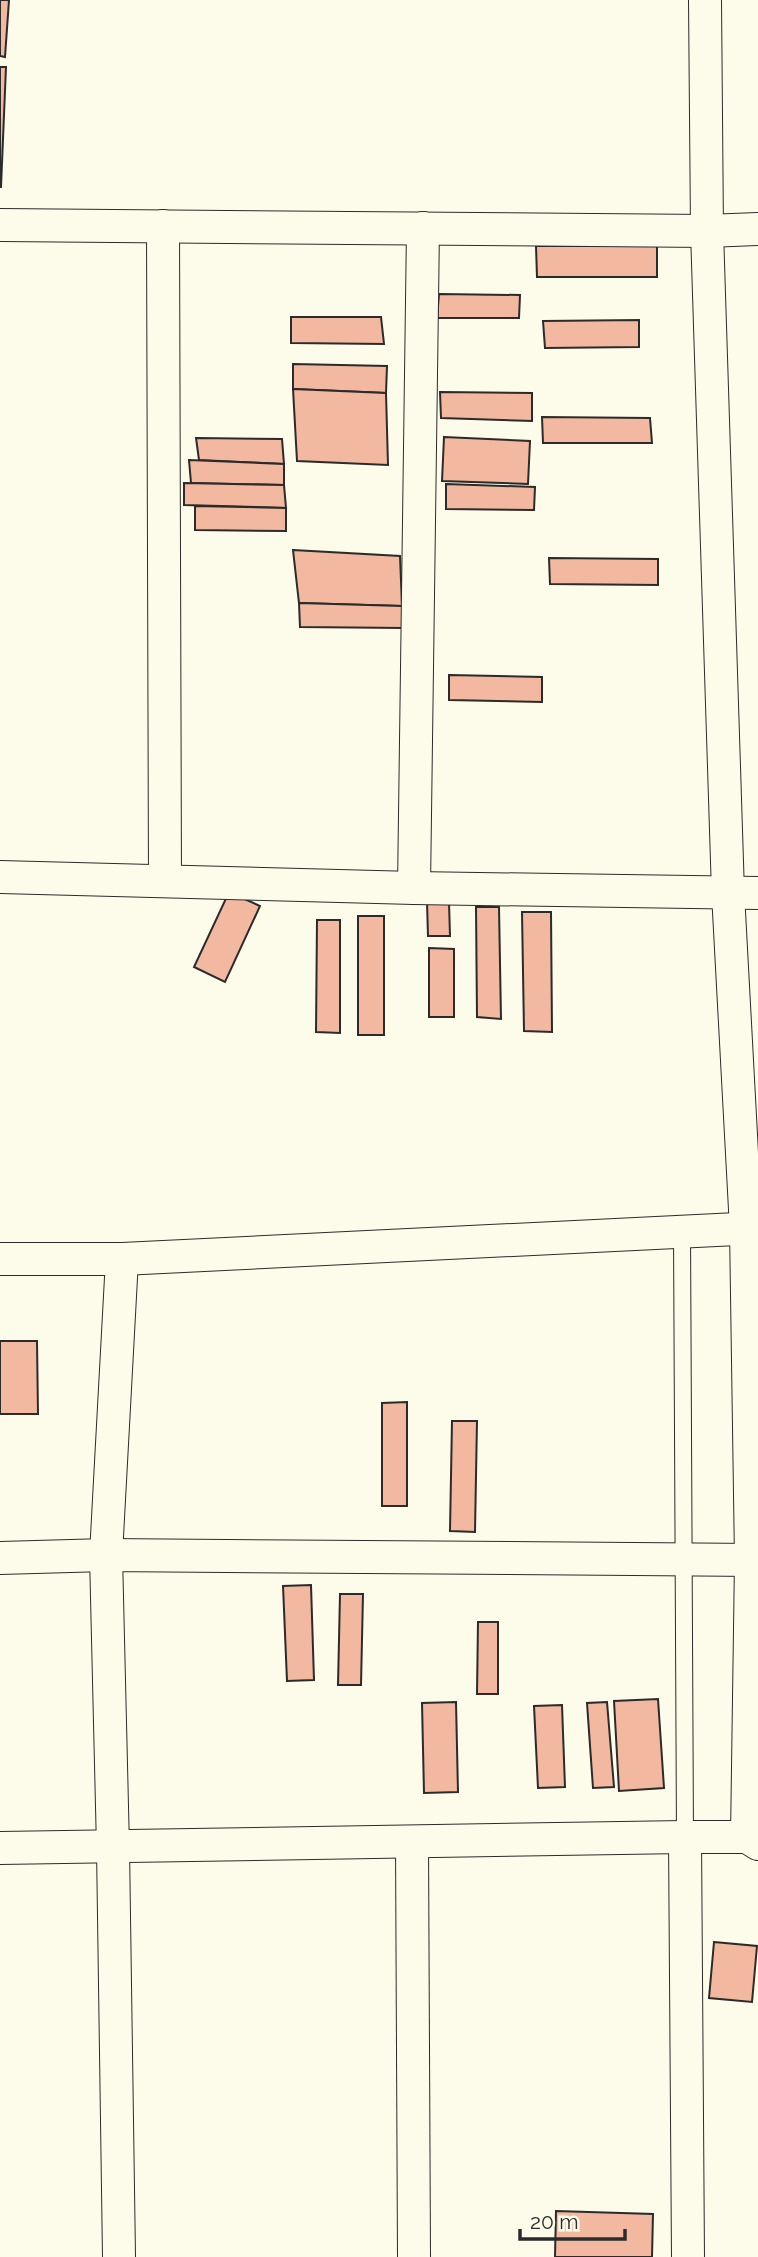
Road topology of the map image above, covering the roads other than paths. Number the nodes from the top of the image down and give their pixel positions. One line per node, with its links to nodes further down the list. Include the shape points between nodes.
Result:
1 (705, 0): 6 (street)
2 (0, 225): 3 (street)
3 (163, 226): 4 (street); 8 (street)
4 (423, 228): 6 (street); 9 (street)
5 (758, 229): 6 (street)
6 (707, 231): 10 (street)
7 (0, 877): 8 (street)
8 (165, 881): 9 (street)
9 (414, 888): 10 (street)
10 (743, 893): 11 (street)
11 (752, 1228): 12 (street); 18 (street)
12 (682, 1231): 14 (street); 17 (lane)
13 (0, 1259): 14 (street)
14 (122, 1259): 15 (street)
15 (106, 1555): 16 (street); 17 (street); 23 (street)
16 (0, 1558)
17 (684, 1560): 18 (street); 19 (lane)
18 (755, 1560): 20 (street)
19 (685, 1838): 20 (street); 21 (street); 26 (street)
20 (753, 1841)
21 (412, 1842): 23 (street); 25 (street)
22 (0, 1848): 23 (street)
23 (113, 1848): 24 (street)
24 (118, 2257)
25 (414, 2257)
26 (688, 2257)

